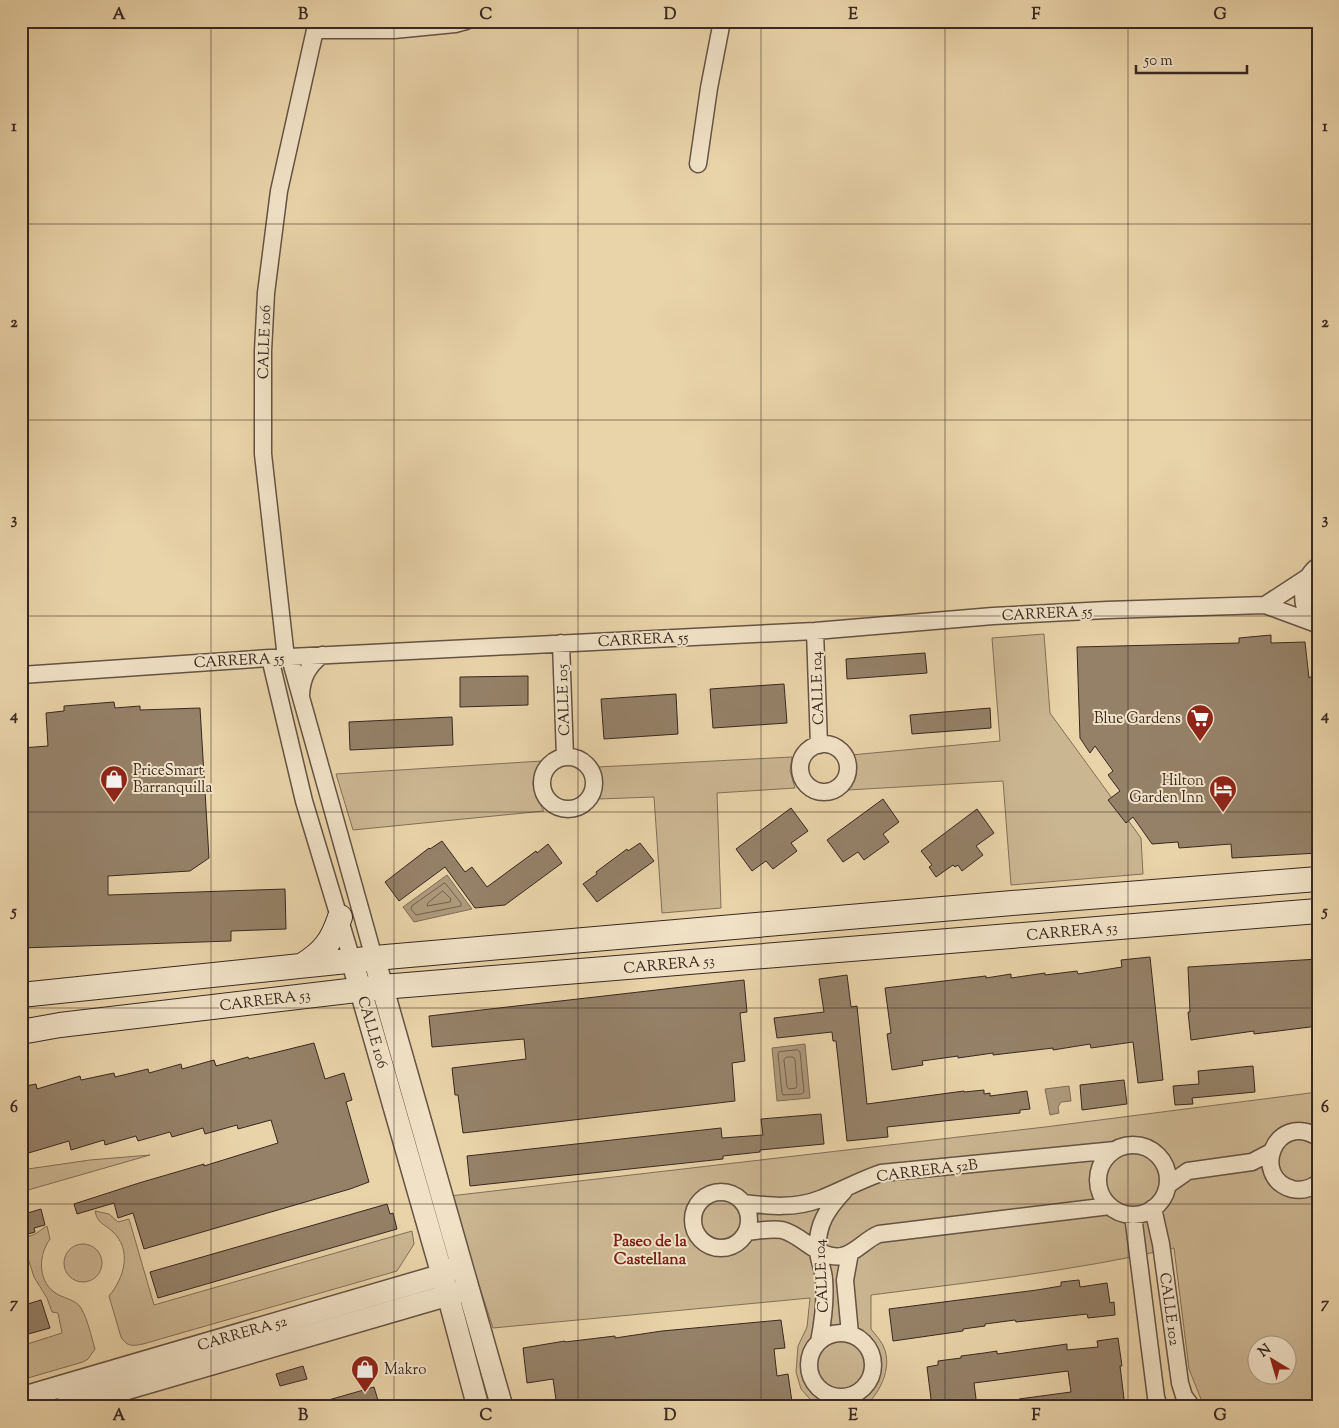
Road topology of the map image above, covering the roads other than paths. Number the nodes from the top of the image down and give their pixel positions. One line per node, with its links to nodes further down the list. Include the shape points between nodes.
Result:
1 (466, 21): 10 (street, CALLE 106, via 394,30 316,30 279,191 266,293 263,454)
2 (722, 21): 3 (street)
3 (698, 164)
4 (1313, 572): 5 (street); 6 (street, via 1304,589 1303,601)
5 (1265, 605): 6 (street, CARRERA 55); 7 (street, CARRERA 55, via 1002,615)
6 (1316, 624)
7 (816, 631): 8 (street, CARRERA 55); 13 (street, CALLE 104)
8 (561, 643): 9 (street, CARRERA 55); 14 (street, CALLE 105)
9 (322, 655): 10 (street, CARRERA 55); 12 (street, CALLE 106, via 311,664 303,678 300,694)
10 (282, 658): 11 (street, CARRERA 55); 12 (street, CALLE 106); 17 (street, CALLE 106, via 304,801)
11 (21, 674)
12 (303, 709): 18 (street, CALLE 106)
13 (819, 745)
14 (566, 757)
15 (1318, 879): 18 (main road, CARRERA 53)
16 (1318, 911): 20 (main road, CARRERA 53)
17 (340, 917): 18 (street, CALLE 106); 19 (main road, via 327,946)
18 (363, 959): 19 (main road, CARRERA 53); 20 (street, CALLE 106)
19 (303, 966): 21 (main road, CARRERA 53)
20 (372, 988): 22 (main road, CARRERA 53); 40 (street, CALLE 106); 41 (street, CALLE 106)
21 (21, 994)
22 (21, 1032)
23 (1318, 1137): 25 (street, via 1311,1132 1294,1131 1279,1139)
24 (1115, 1150): 26 (street, via 1125,1146 1146,1147); 32 (street, CARRERA 52B, via 881,1173); 34 (street, via 1104,1162 1098,1177 1103,1198)
25 (1271, 1152): 27 (street); 29 (street)
26 (1163, 1161): 28 (street); 31 (street)
27 (1252, 1162): 28 (street); 29 (street)
28 (1188, 1171): 31 (street)
29 (1272, 1172): 30 (street, via 1285,1186 1294,1189 1304,1190)
30 (1318, 1183)
31 (1168, 1185): 35 (street, via 1163,1198)
32 (847, 1188): 33 (street, CARRERA 52B, via 804,1204); 38 (street, CALLE 104, via 825,1214 820,1226)
33 (744, 1203): 37 (street, via 749,1217); 37 (street, CARRERA 52B, via 732,1194 709,1194 697,1204 692,1219 696,1234 715,1248 737,1243)
34 (1110, 1206): 36 (street); 39 (street, via 880,1234)
35 (1153, 1208): 36 (street); 49 (street, CALLE 102, via 1180,1383)
36 (1133, 1215): 48 (street, CALLE 102)
37 (747, 1232): 38 (street, CARRERA 52B, via 783,1230)
38 (818, 1251): 39 (street, CARRERA 52B, via 835,1256); 43 (street, CALLE 104, via 825,1301)
39 (850, 1253): 42 (street, CALLE 104, via 844,1280)
40 (461, 1264): 41 (street, CARRERA 52)
41 (453, 1286): 44 (street, CARRERA 52); 45 (street, CARRERA 52); 46 (street, CALLE 106); 47 (street, CALLE 106)
42 (850, 1334): 43 (street, CALLE 104, via 838,1333); 43 (street, CALLE 104, via 866,1344 873,1362 869,1380 863,1388 846,1396 828,1394 813,1381 809,1360)
43 (819, 1342)
44 (21, 1398)
45 (64, 1407)
46 (478, 1407)
47 (502, 1407)
48 (1159, 1407)
49 (1192, 1407)

